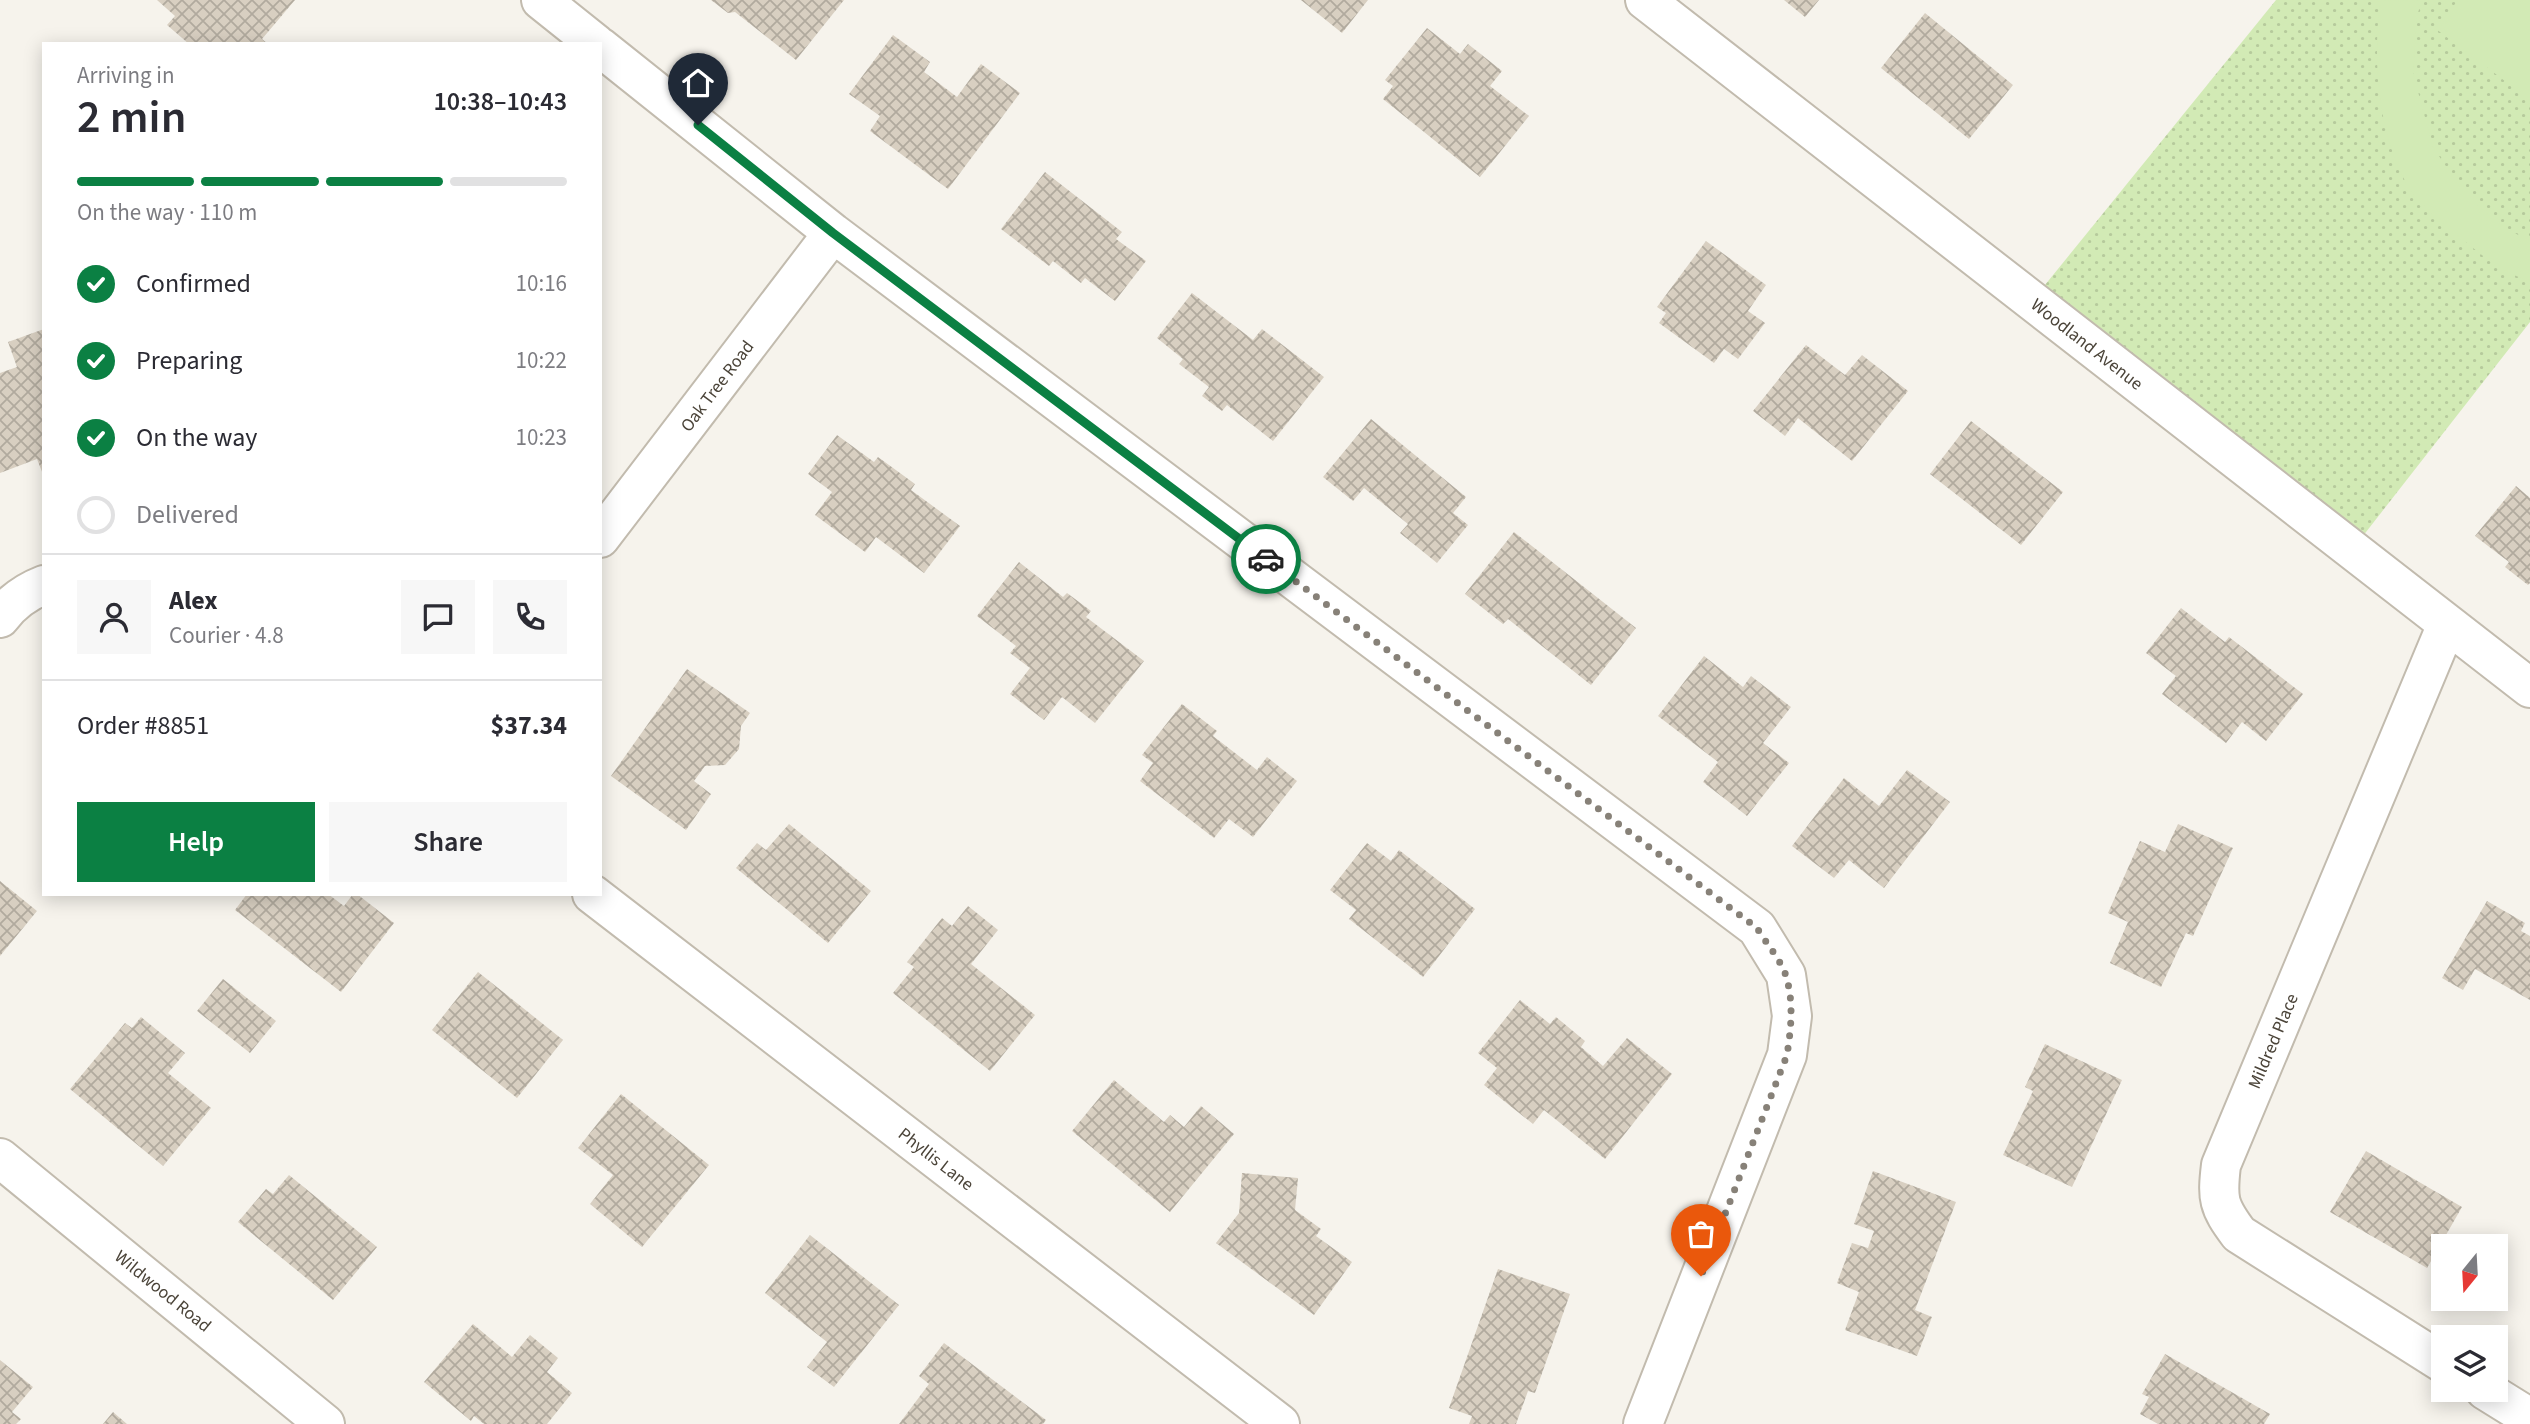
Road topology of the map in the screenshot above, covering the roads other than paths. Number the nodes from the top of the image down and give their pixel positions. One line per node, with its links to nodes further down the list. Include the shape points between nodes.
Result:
1 (541, 0): 3 (street)
2 (1645, 0): 9 (street, Woodland Avenue)
3 (594, 42)
4 (602, 49): 5 (street)
5 (833, 233): 6 (street, Oak Tree Road); 18 (street, via 1757,928 1786,975 1792,1016 1787,1055)
6 (602, 535)
7 (42, 585): 8 (street)
8 (0, 618)
9 (2447, 624): 10 (street, Woodland Avenue); 13 (street, Mildred Place, via 2221,1165 2217,1192 2224,1214 2239,1234)
10 (2530, 688)
11 (595, 896): 17 (street, Phyllis Lane)
12 (0, 1158): 16 (street, Wildwood Road)
13 (2431, 1355)
14 (2504, 1402): 15 (street)
15 (2530, 1418)
16 (326, 1424)
17 (1280, 1424)
18 (1643, 1424)

